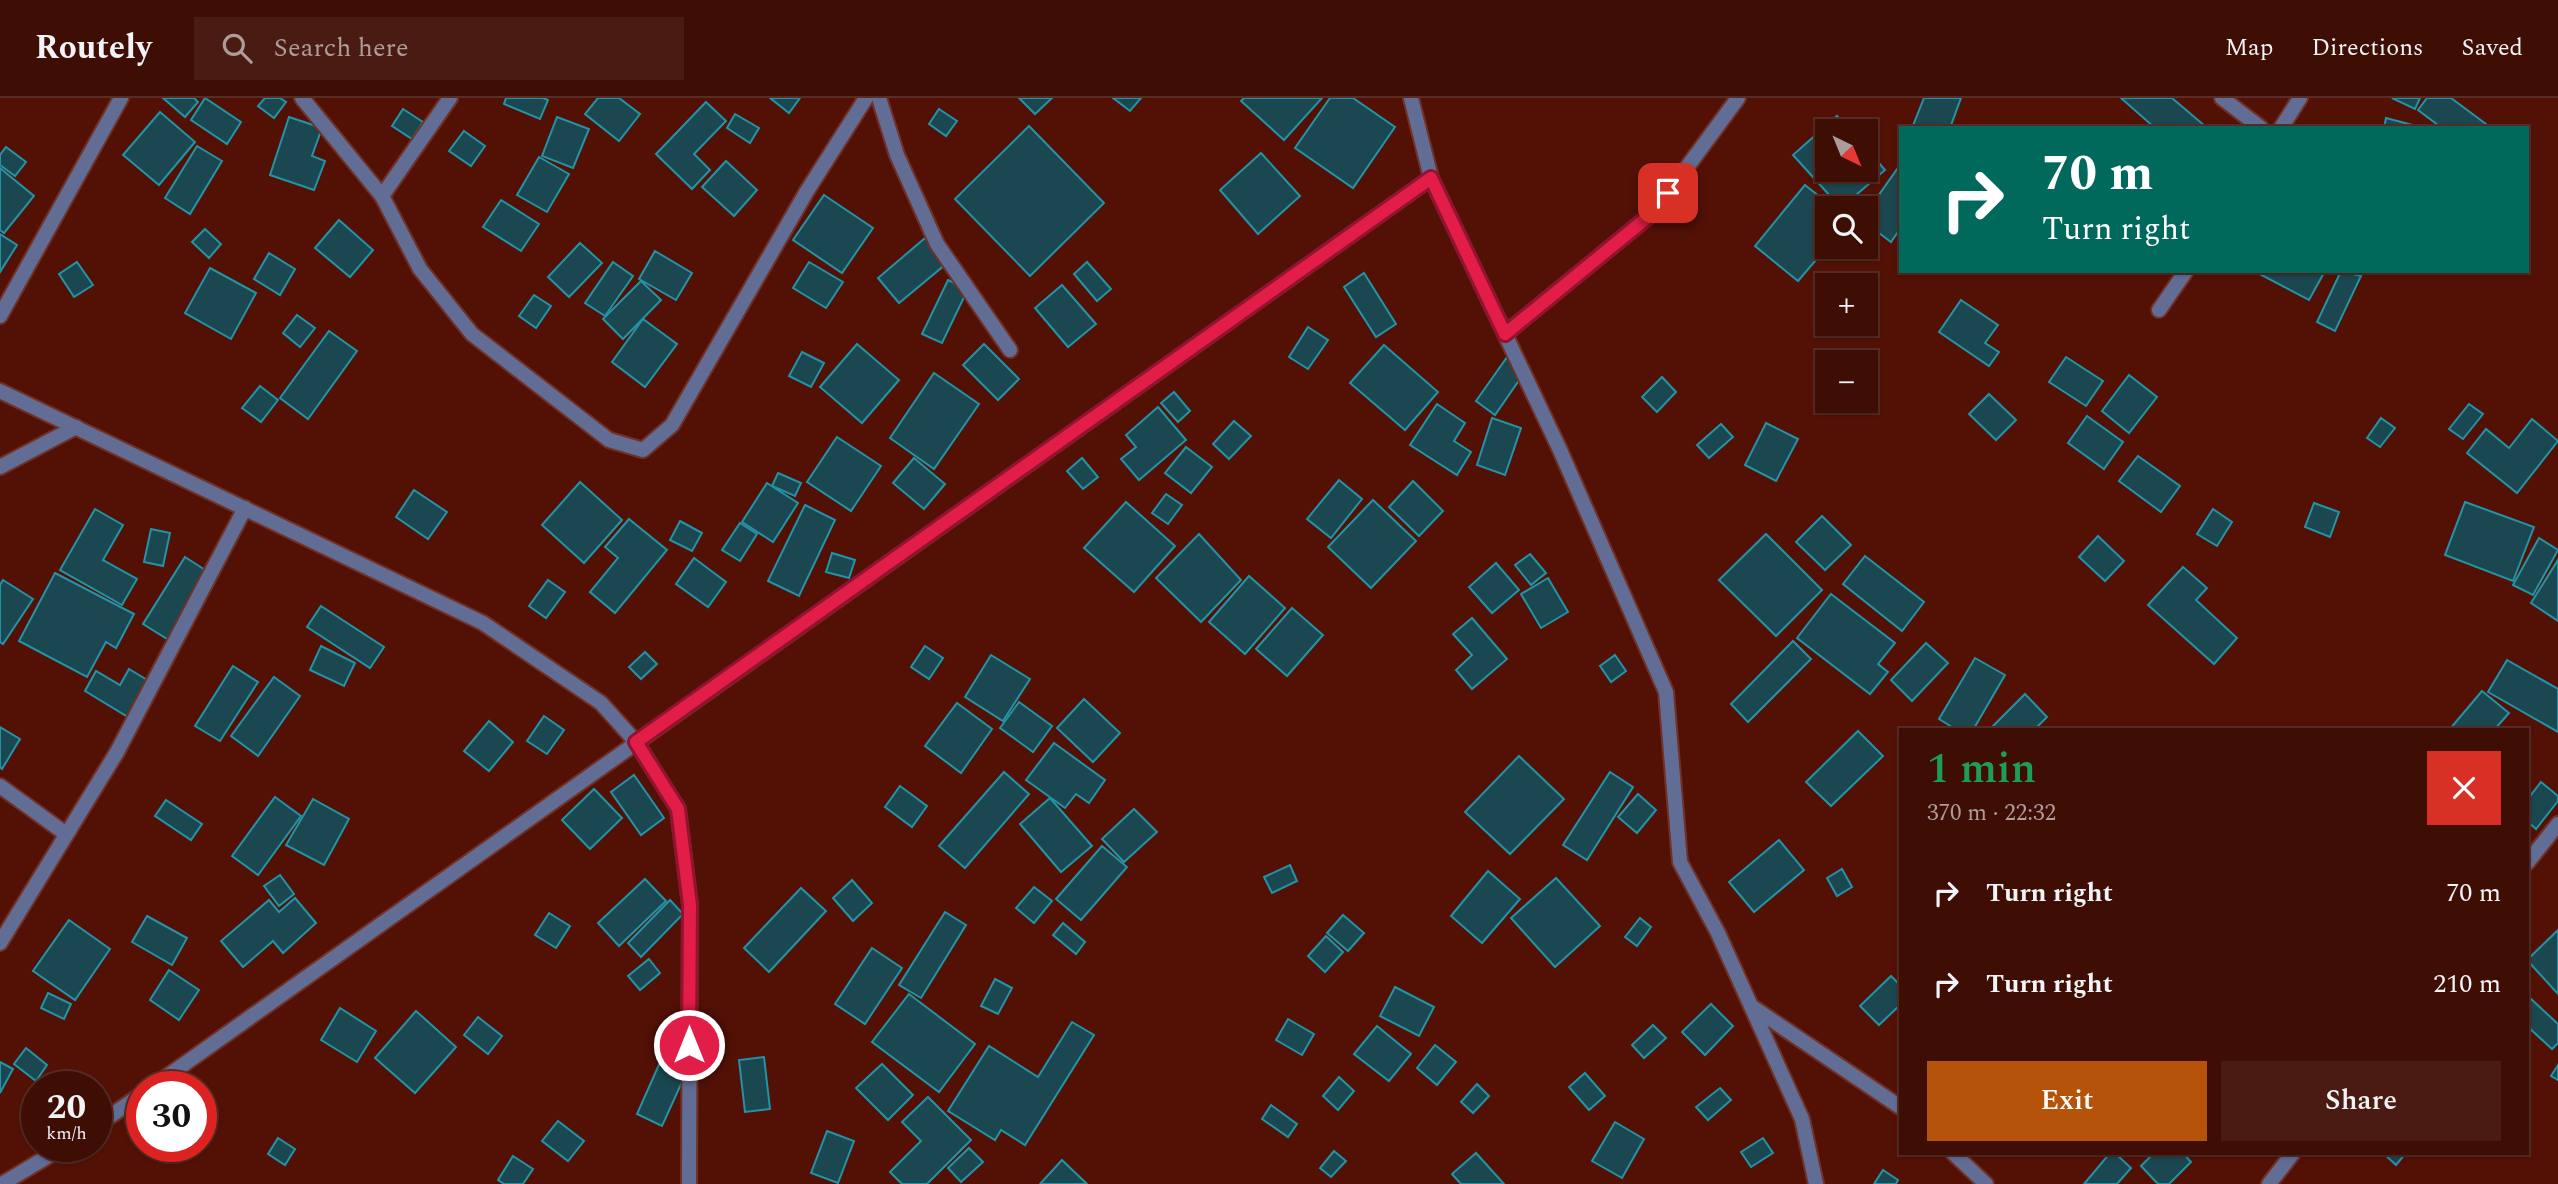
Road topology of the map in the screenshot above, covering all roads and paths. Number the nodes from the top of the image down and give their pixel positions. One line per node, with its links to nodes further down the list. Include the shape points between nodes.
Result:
1 (121, 98): 16 (street)
2 (302, 98): 13 (street)
3 (450, 98): 13 (street)
4 (866, 98): 13 (street, via 672,425 643,450 610,440 472,334 419,269)
5 (879, 98): 18 (street, via 897,155 937,244)
6 (1411, 98): 12 (street)
7 (1738, 98): 17 (street, via 1654,212)
8 (2222, 98): 10 (street)
9 (2300, 98): 11 (street)
10 (2258, 126)
11 (2282, 126)
12 (1431, 178): 17 (street); 23 (street)
13 (382, 196)
14 (2185, 273): 15 (street)
15 (2160, 310)
16 (0, 316)
17 (1505, 334): 29 (street, via 1666,692 1680,862)
18 (1010, 351)
19 (0, 391): 20 (street)
20 (76, 427): 21 (street); 22 (street)
21 (0, 467)
22 (246, 508): 23 (street, via 483,623 601,704); 26 (street, via 117,752)
23 (636, 742): 30 (street); 36 (street, via 678,809 690,905)
24 (0, 786): 26 (street)
25 (2558, 824): 27 (street)
26 (66, 834): 28 (street)
27 (2529, 860)
28 (0, 943)
29 (1751, 1006): 31 (street); 37 (street, via 1802,1119)
30 (174, 1071)
31 (1899, 1106)
32 (1955, 1155): 38 (street)
33 (2291, 1155): 39 (street)
34 (38, 1162): 35 (street)
35 (2, 1184)
36 (689, 1184)
37 (1816, 1184)
38 (1986, 1184)
39 (2269, 1184)

